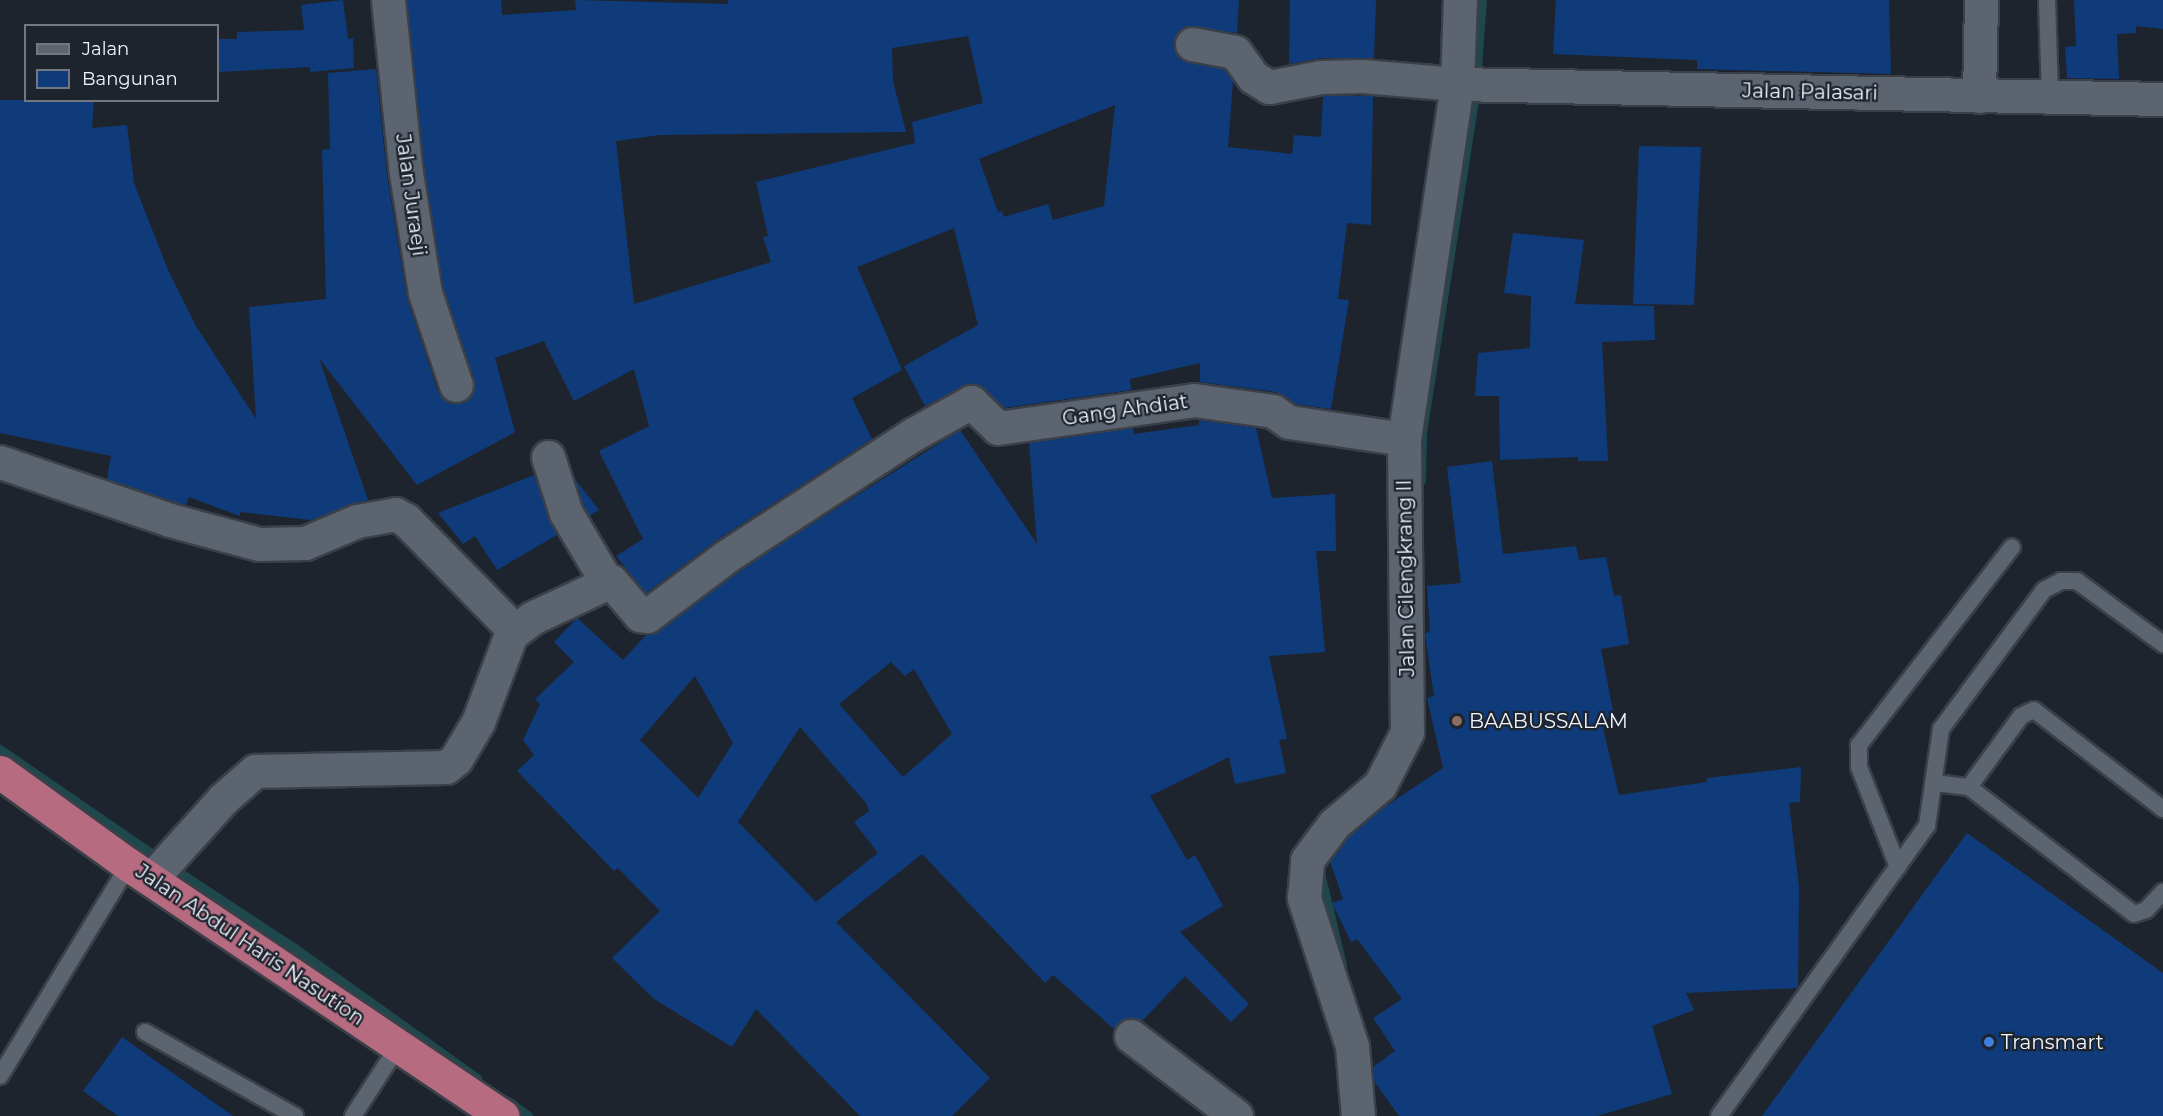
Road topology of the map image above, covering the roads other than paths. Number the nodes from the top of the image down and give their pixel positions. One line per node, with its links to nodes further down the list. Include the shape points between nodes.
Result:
1 (388, 0): 10 (street, Jalan Juraeji, via 406,173 425,293)
2 (1460, 0): 6 (street, Jalan Cilengkrang II)
3 (1981, 0): 8 (street)
4 (2047, 0): 7 (lane)
5 (1192, 44): 6 (street, Jalan Palasari, via 1235,52 1253,76 1269,87 1321,77 1362,76)
6 (1457, 84): 8 (street, Jalan Palasari); 11 (street, Jalan Cilengkrang II)
7 (2050, 94): 8 (street, Jalan Palasari); 9 (street, Jalan Palasari)
8 (1979, 96)
9 (2163, 99)
10 (456, 385)
11 (1404, 440): 15 (street, Gang Ahdiat, via 1289,422 1273,411 1194,400 998,428 989,423 978,405 970,402 727,556 647,616 640,615 617,585); 33 (street, Jalan Cilengkrang II, via 1407,732 1380,785 1314,847 1307,860 1304,898 1352,1046)
12 (548, 457): 15 (street, via 566,513)
13 (0, 462): 16 (street, via 170,520 259,544 305,543 357,521 394,514 406,520)
14 (2012, 547): 22 (lane, via 1859,745 1859,767)
15 (606, 581): 16 (street)
16 (514, 630): 23 (street, via 478,722 456,759 446,767 255,771)
17 (2163, 644): 19 (lane, via 2077,581 2061,580 2044,590 1941,729)
18 (0, 772): 23 (highway, Jalan Abdul Haris Nasution)
19 (1935, 783): 20 (lane); 22 (lane, via 1927,825)
20 (1969, 788): 21 (lane, via 2021,716 2034,710); 24 (lane, via 2134,914 2146,910)
21 (2163, 809)
22 (1898, 867): 34 (lane)
23 (140, 872): 27 (highway, Jalan Abdul Haris Nasution); 28 (lane)
24 (2163, 892)
25 (145, 1032): 29 (lane)
26 (1131, 1035): 32 (street)
27 (399, 1045): 30 (lane); 31 (highway, Jalan Abdul Haris Nasution)
28 (0, 1076)
29 (295, 1116)
30 (353, 1116)
31 (502, 1116)
32 (1236, 1116)
33 (1358, 1116)
34 (1719, 1116)

